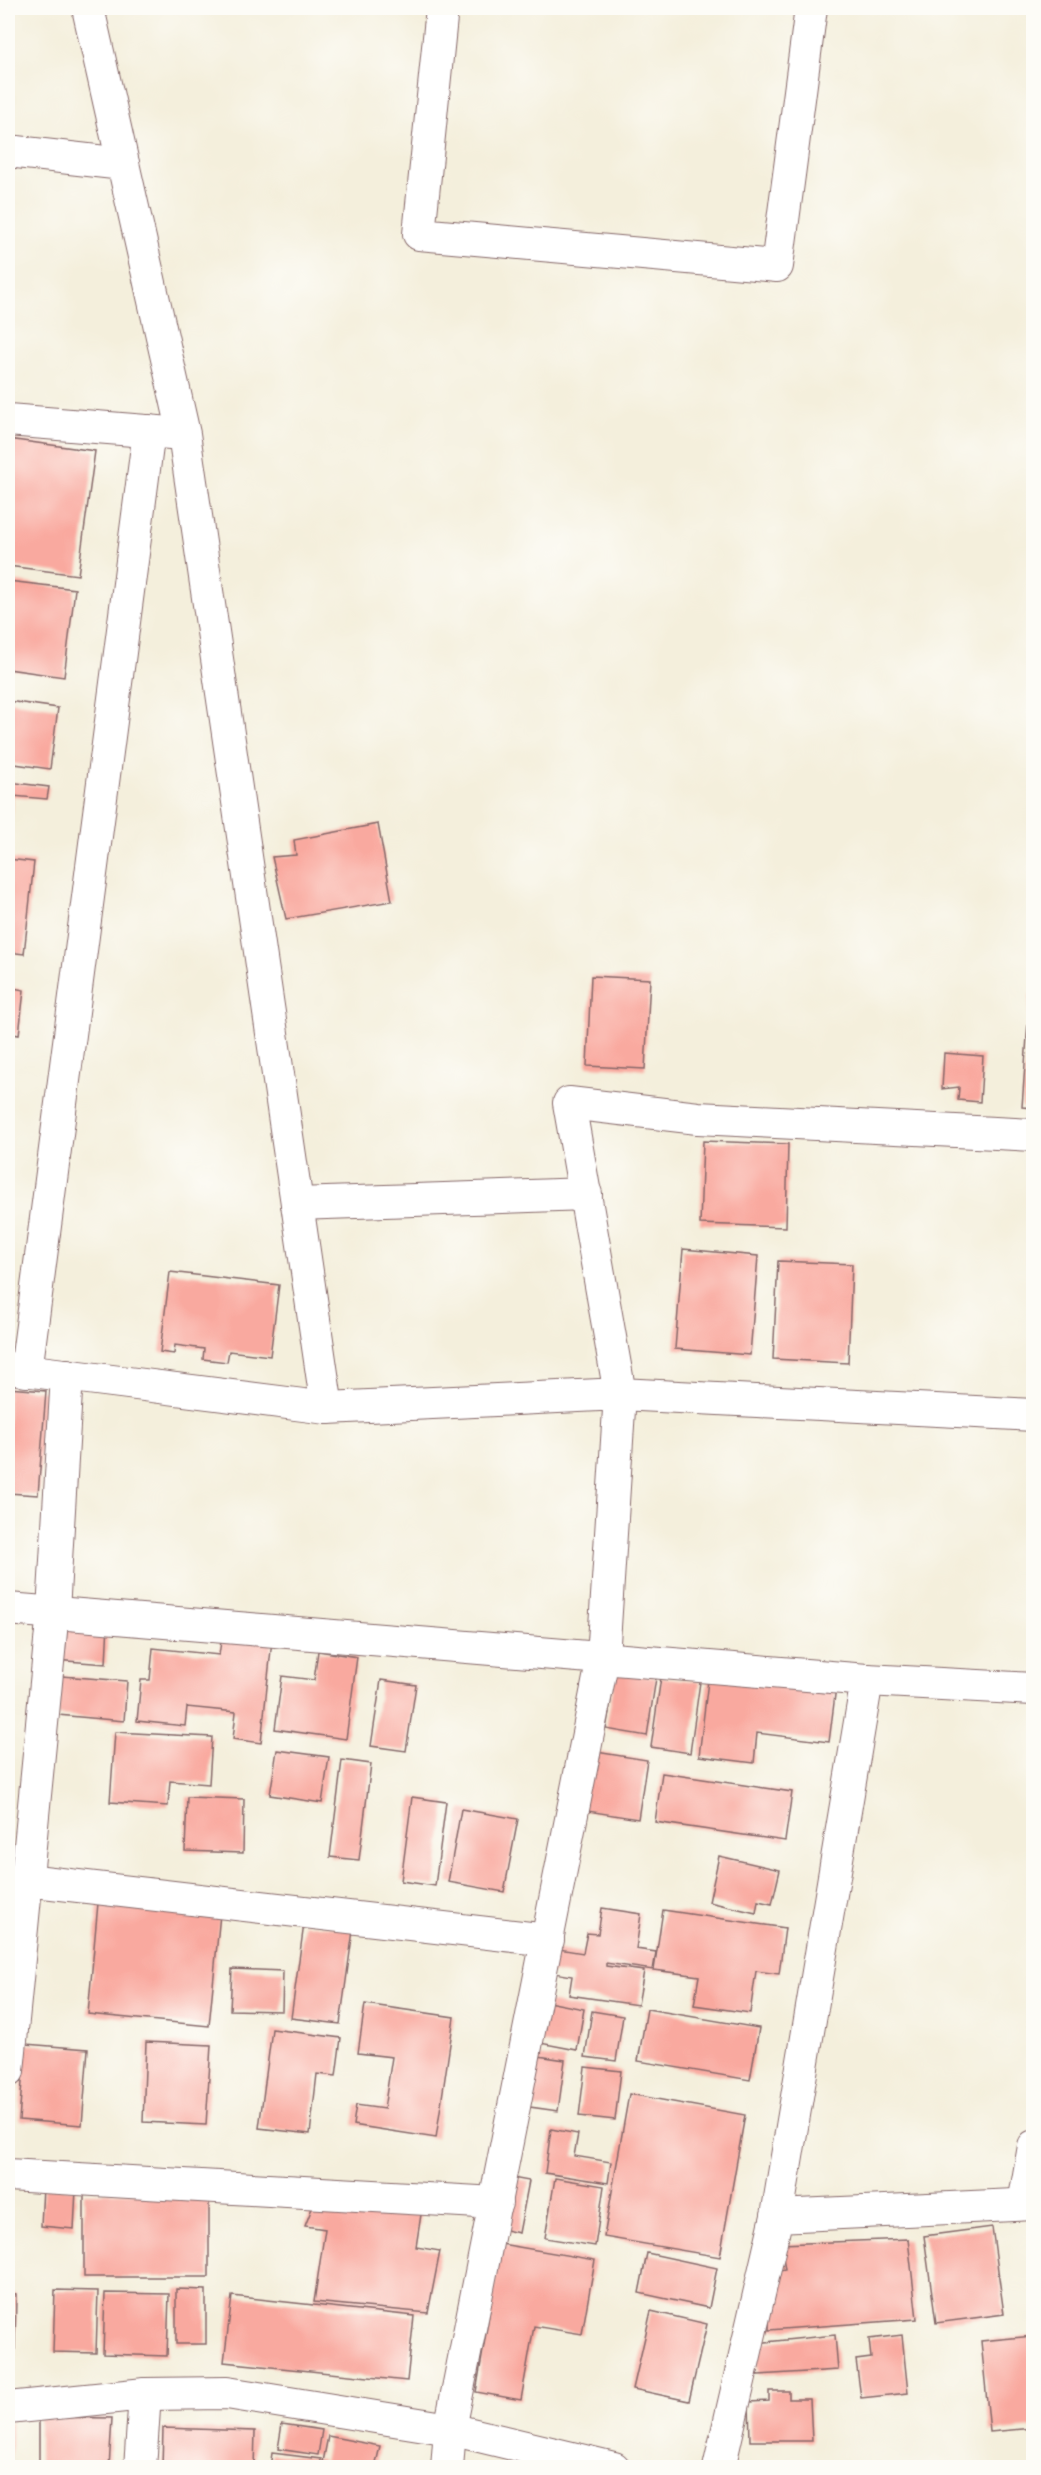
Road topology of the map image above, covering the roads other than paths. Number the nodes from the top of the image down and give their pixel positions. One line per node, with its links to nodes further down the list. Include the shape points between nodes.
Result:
1 (88, 8): 5 (street)
2 (442, 8): 3 (street, via 419,234 777,266)
3 (811, 8)
4 (8, 151): 5 (street)
5 (123, 164): 8 (street)
6 (8, 420): 7 (street)
7 (149, 431): 8 (street); 12 (street)
8 (184, 434): 11 (street)
9 (1034, 1135): 10 (street, via 698,1118 569,1103)
10 (586, 1194): 11 (street); 14 (street)
11 (297, 1204): 15 (street)
12 (17, 1369): 13 (street)
13 (67, 1375): 15 (street); 18 (street)
14 (620, 1394): 15 (street); 16 (street); 19 (street)
15 (327, 1408)
16 (1034, 1415)
17 (8, 1609): 18 (street)
18 (53, 1611): 19 (street); 22 (street)
19 (603, 1658): 20 (street); 23 (street)
20 (867, 1680): 21 (street); 29 (street)
21 (1034, 1689)
22 (26, 1880): 23 (street); 24 (street)
23 (548, 1940): 27 (street)
24 (8, 2071)
25 (1034, 2146): 28 (street)
26 (8, 2175): 27 (street)
27 (496, 2203): 32 (street)
28 (1029, 2204): 29 (street)
29 (777, 2216): 36 (street)
30 (145, 2394): 31 (street); 32 (street, via 227,2393); 33 (street)
31 (8, 2408)
32 (450, 2429): 34 (street); 35 (street)
33 (140, 2468)
34 (447, 2468)
35 (614, 2468)
36 (719, 2468)

